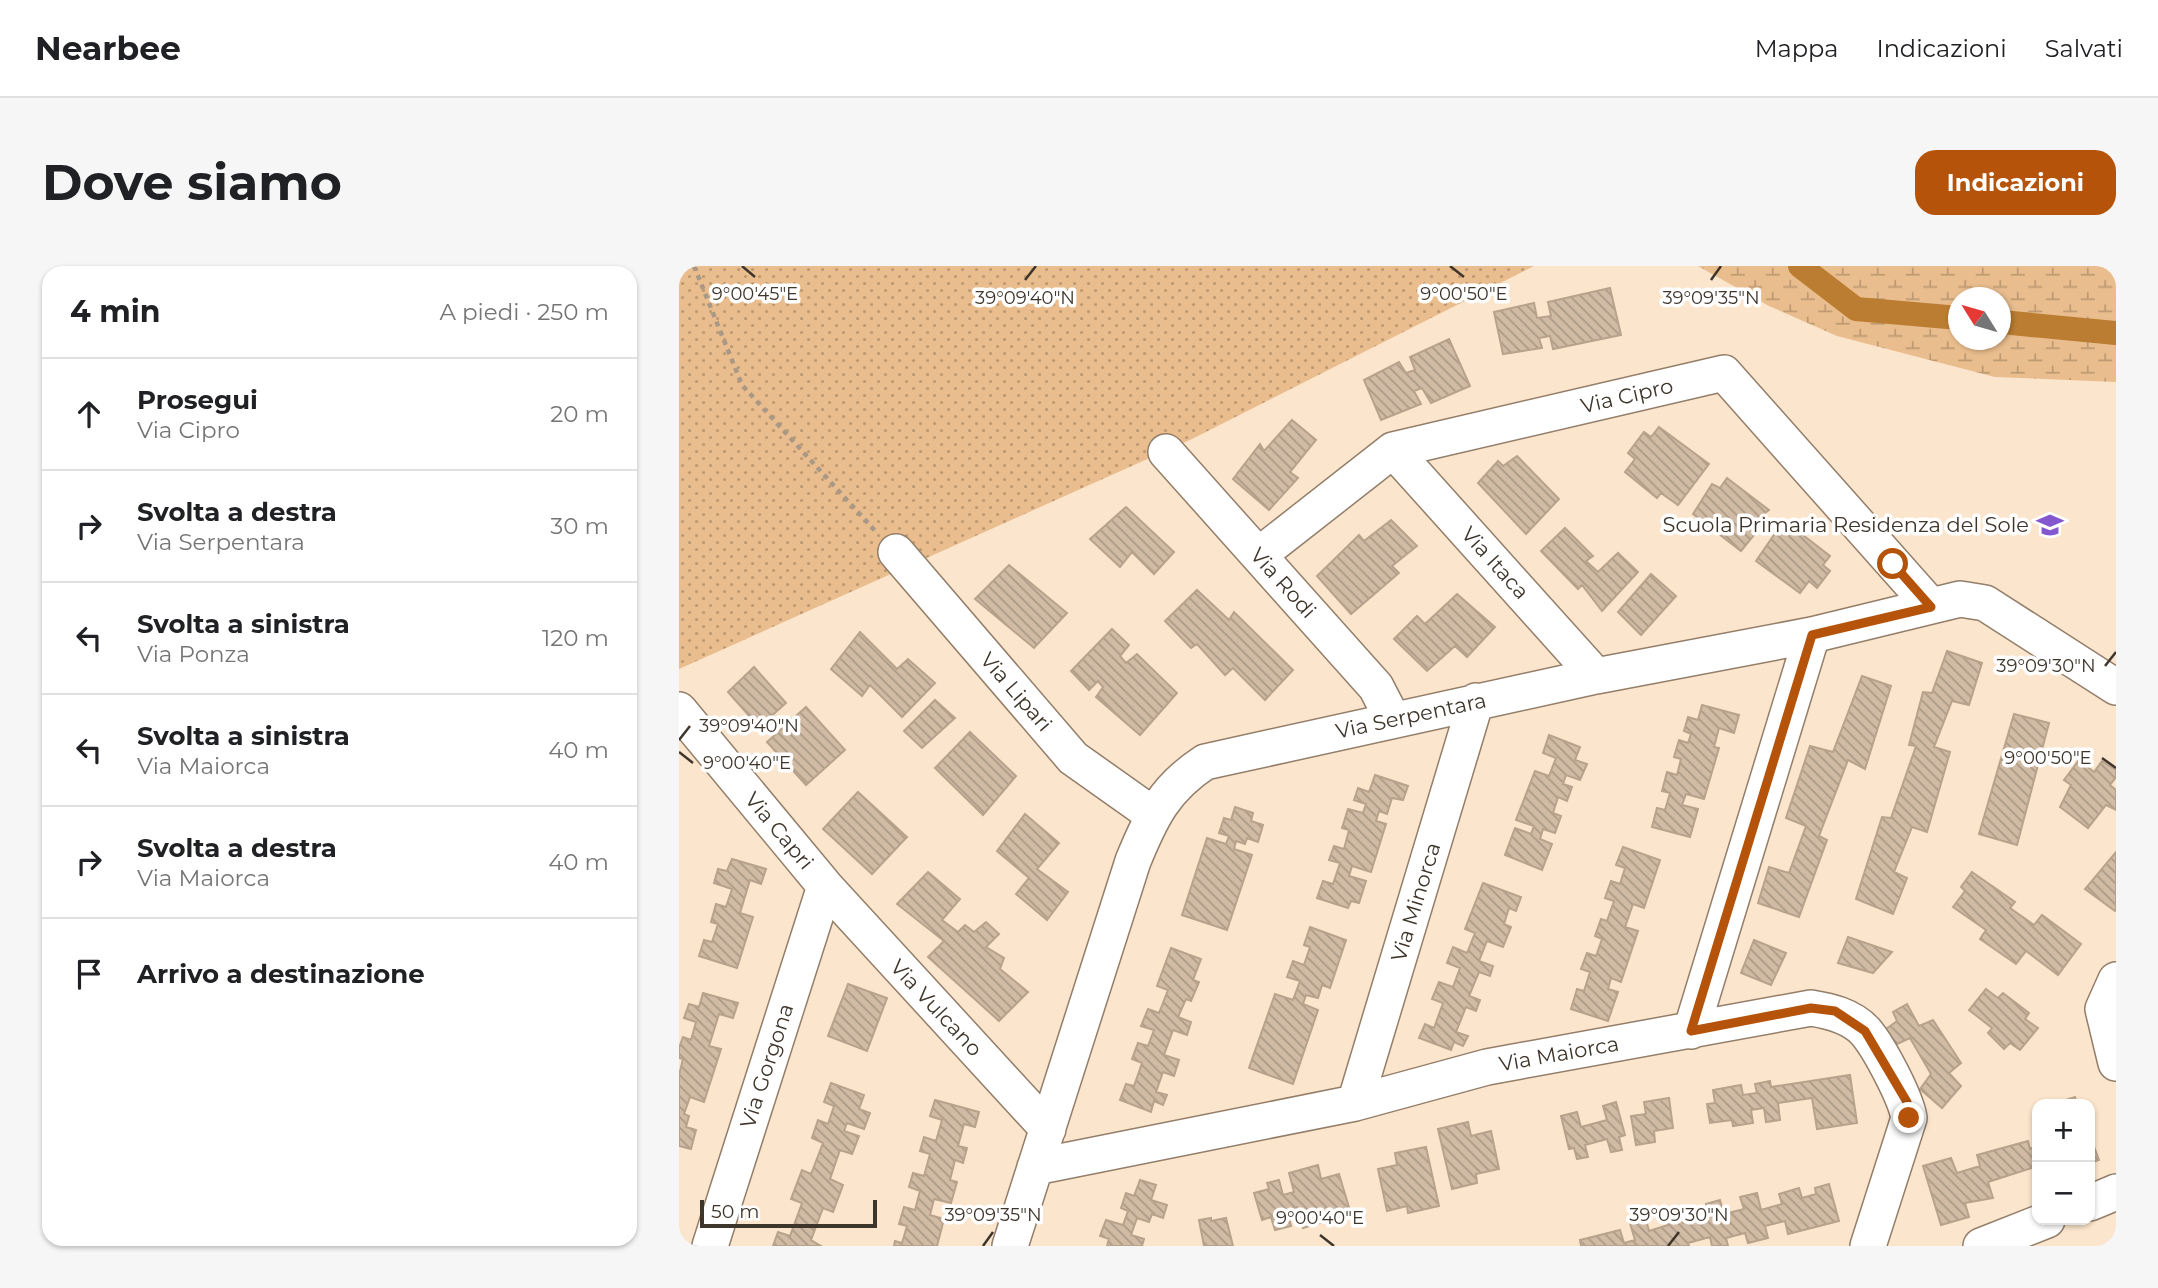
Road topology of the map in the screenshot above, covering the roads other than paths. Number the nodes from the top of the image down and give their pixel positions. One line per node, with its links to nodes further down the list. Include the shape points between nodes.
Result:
1 (1393, 450): 4 (street, Via Cipro); 5 (street, Via Cipro, via 1724,373); 7 (street, Via Itaca)
2 (1166, 452): 4 (street, Via Rodi)
3 (896, 552): 12 (street, Via Lipari, via 1073,758)
4 (1259, 555): 11 (street, Via Rodi, via 1376,687)
5 (1931, 607): 6 (street, Via Serpentara); 8 (street, Via Serpentara, via 1960,599 1985,603)
6 (1812, 635): 7 (street, Via Serpentara); 15 (street)
7 (1596, 676): 9 (street, Via Serpentara)
8 (2116, 687)
9 (1476, 701): 11 (street, Via Serpentara); 17 (street, Via Minorca)
10 (679, 710): 13 (street, Via Capri)
11 (1393, 720): 12 (street, Via Serpentara, via 1205,762 1182,777)
12 (1152, 814): 18 (street, Via Serpentara)
13 (825, 886): 18 (street, Via Vulcano); 24 (street, Via Gorgona)
14 (2116, 980): 16 (street, via 2103,1009)
15 (1691, 1031): 17 (street, Via Maiorca, via 1487,1067); 23 (street, Via Maiorca, via 1811,1008 1835,1011 1865,1031 1907,1102 1909,1118)
16 (2116, 1063)
17 (1355, 1103): 19 (street, Via Maiorca)
18 (1048, 1129): 19 (street, Via Serpentara)
19 (1035, 1167): 25 (street, Via Serpentara)
20 (2116, 1192): 21 (street)
21 (2095, 1201)
22 (2034, 1225): 26 (street)
23 (1879, 1242)
24 (710, 1246)
25 (1010, 1246)
26 (1981, 1246)

